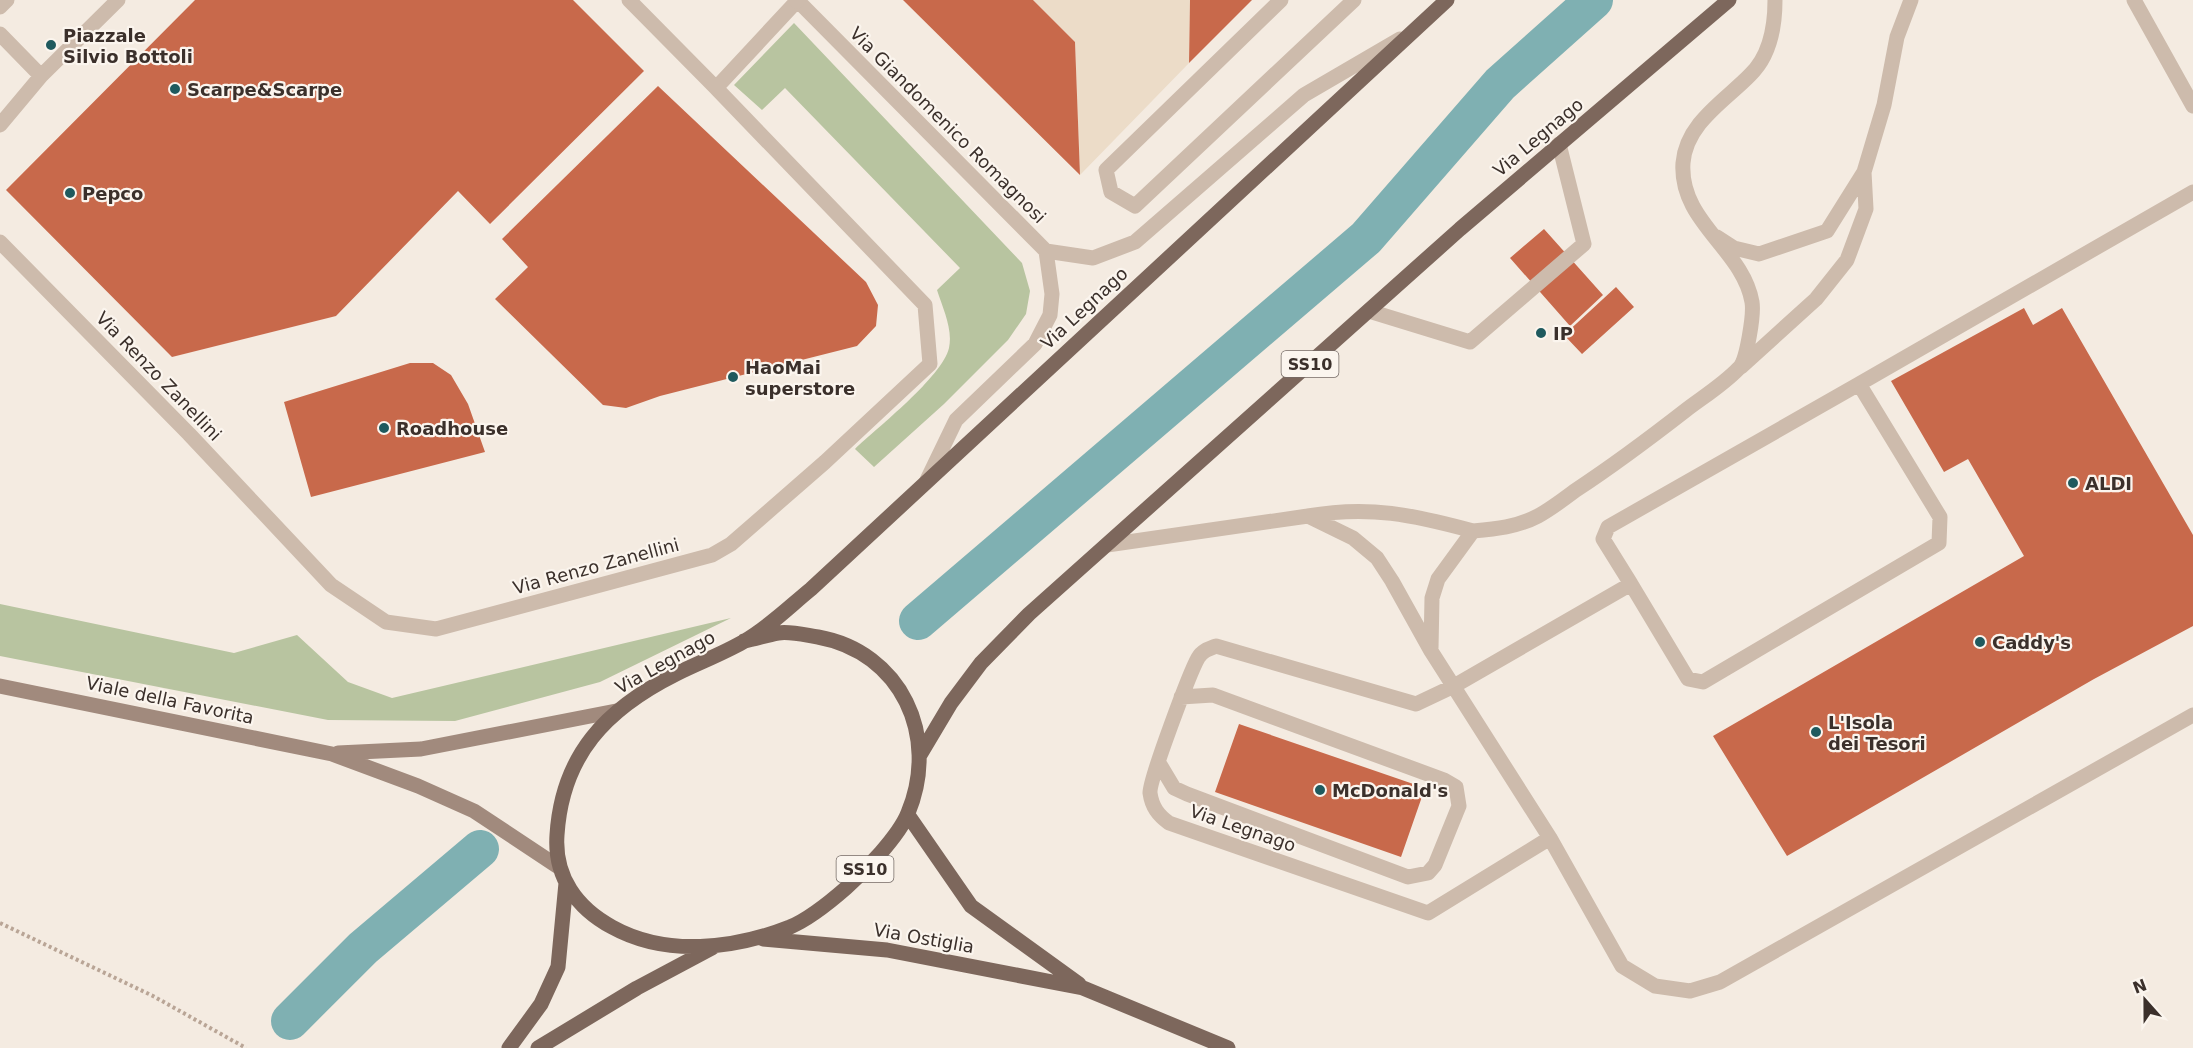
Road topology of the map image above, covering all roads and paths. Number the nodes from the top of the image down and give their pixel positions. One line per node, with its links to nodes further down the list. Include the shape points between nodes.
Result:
1 (7, 0): 12 (lane)
2 (118, 0): 15 (lane)
3 (629, 0): 16 (lane, Via Renzo Zanellini)
4 (797, 0): 16 (lane); 24 (lane, Via Giandomenico Romagnosi)
5 (1281, 0): 6 (lane, via 1106,170 1111,192 1135,206)
6 (1354, 0)
7 (1447, 0): 13 (main road, Via Legnago / SS10)
8 (1729, 0): 19 (main road, Via Legnago / SS10)
9 (1775, 0): 22 (lane, via 1768,49 1751,74 1717,102 1695,131 1683,162 1692,205)
10 (1911, 0): 20 (lane, via 1897,37 1884,105)
11 (2134, 0): 17 (lane)
12 (0, 7)
13 (1411, 33): 24 (lane, via 1304,95 1135,242 1093,258); 28 (main road, Via Legnago / SS10)
14 (0, 34): 15 (lane)
15 (40, 76): 18 (lane)
16 (716, 88): 23 (lane, Via Renzo Zanellini, via 925,305 930,364 800,484 731,544 712,555 436,629 386,622 332,585)
17 (2193, 106)
18 (0, 125)
19 (1559, 144): 25 (main road, Via Legnago / SS10); 25 (lane, via 1584,244 1575,252 1470,342)
20 (1864, 172): 22 (lane, via 1827,231 1759,254 1734,248); 26 (lane, via 1866,209 1847,260 1816,299)
21 (2193, 192): 27 (lane)
22 (1712, 234): 26 (lane, via 1744,280 1753,303)
23 (0, 242)
24 (1046, 251): 28 (lane, via 1052,294 1050,315 1035,344 956,420)
25 (1369, 311): 31 (main road, Via Legnago / SS10)
26 (1741, 367): 30 (lane, via 1629,455 1538,516 1510,527)
27 (1859, 384): 32 (lane, via 1608,527 1603,539); 32 (lane, via 1940,517 1939,543 1703,682 1689,678)
28 (927, 480): 33 (main road, Via Legnago / SS10, via 811,589)
29 (1308, 516): 30 (lane, via 1341,510 1380,511 1413,515); 31 (lane); 34 (lane, via 1353,538 1377,558)
30 (1473, 531): 34 (lane, via 1438,579 1432,598)
31 (1107, 545): 41 (main road, Via Legnago / SS10, via 981,663)
32 (1631, 584): 36 (lane, Via Legnago)
33 (744, 641): 38 (main road, Via Legnago / SS10, via 672,676); 41 (main road, Via Legnago / SS10, via 780,633 807,635 837,640 866,655 897,684 908,703)
34 (1431, 651): 36 (lane)
35 (0, 686): 40 (main road, Viale della Favorita)
36 (1454, 686): 37 (lane, Via Legnago, via 1416,704 1216,646 1204,650 1198,658); 44 (lane)
37 (1181, 697): 42 (lane, Via Legnago); 42 (lane, via 1213,695 1444,780 1456,788 1459,806 1436,865 1428,873 1408,877 1187,794 1174,788)
38 (616, 711): 40 (main road, Viale della Favorita, via 421,749); 45 (main road, Via Legnago / SS10, via 585,744 568,779 559,814)
39 (2193, 715): 44 (lane, via 1720,982 1690,991 1655,986 1622,966)
40 (332, 754): 45 (main road, Viale della Favorita, via 474,811)
41 (920, 755): 43 (main road, Via Legnago / SS10)
42 (1160, 763): 44 (lane, Via Legnago, via 1150,790 1158,815 1169,823 1428,913)
43 (908, 815): 48 (main road, Via Legnago / SS10, via 876,858 839,894 793,926); 50 (main road, Via Ostiglia, via 971,906)
44 (1550, 838)
45 (557, 866): 46 (main road, Via Legnago / SS10)
46 (566, 883): 49 (main road, Via Legnago / SS10, via 588,910 633,939); 52 (main road, via 558,967 541,1004)
47 (0, 923): 51 (path, via 153,996)
48 (757, 938): 49 (main road, Via Legnago / SS10); 50 (main road, Via Ostiglia, via 887,950)
49 (714, 946): 53 (main road, Via Legnago)
50 (1083, 988): 54 (main road, Via Ostiglia)
51 (246, 1048)
52 (509, 1048)
53 (538, 1048)
54 (1228, 1048)

